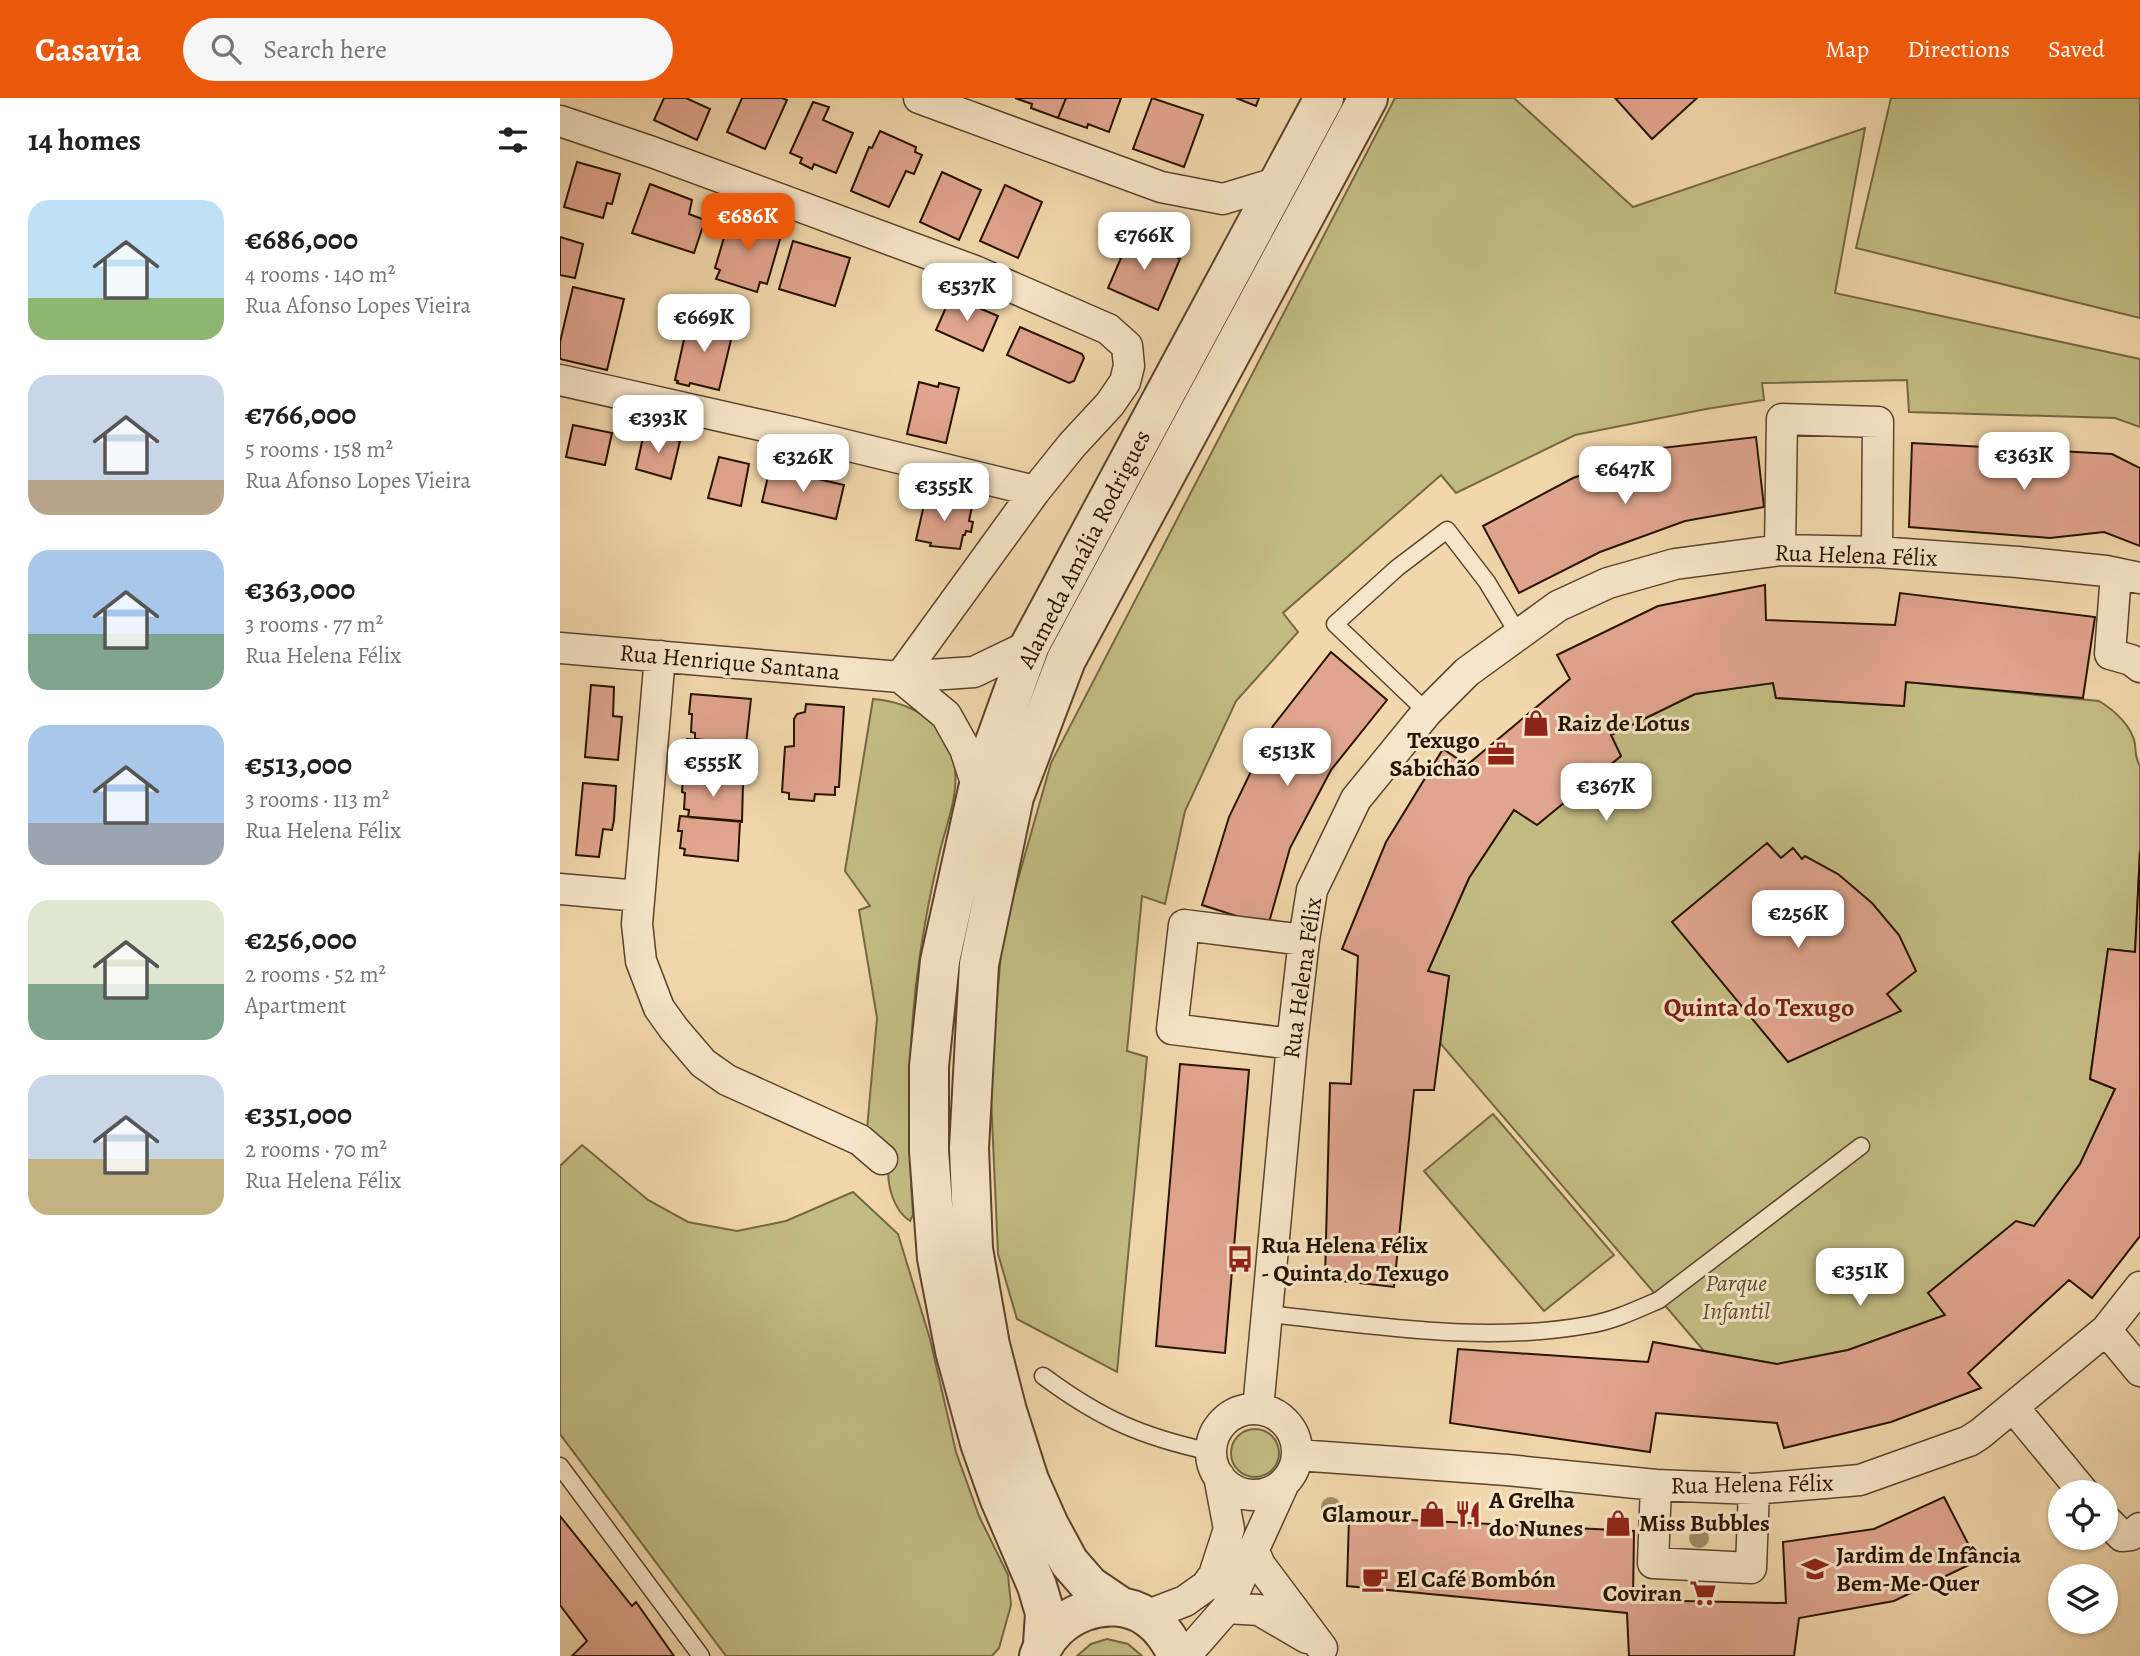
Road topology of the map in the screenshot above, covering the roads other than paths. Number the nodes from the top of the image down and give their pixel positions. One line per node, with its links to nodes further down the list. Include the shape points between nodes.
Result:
1 (919, 98): 5 (street, via 1161,187 1223,200)
2 (1324, 98): 5 (street, Alameda Amália Rodrigues)
3 (1368, 98): 43 (street, Alameda Amália Rodrigues, via 1066,660 1014,797 979,964 969,1149 973,1249 990,1345 1029,1480 1049,1525 1069,1562 1090,1586)
4 (560, 121): 7 (street, via 975,271 1108,329 1127,346 1125,382)
5 (1279, 182): 12 (street, Alameda Amália Rodrigues)
6 (560, 380): 7 (street)
7 (1035, 491): 16 (street)
8 (1780, 550): 9 (street, Rua Helena Félix); 9 (street, via 1782,419 1878,422); 11 (street, Rua Helena Félix, via 1675,564 1608,583 1558,607)
9 (1877, 552): 10 (street, Rua Helena Félix)
10 (2128, 575): 15 (street, via 2110,654)
11 (1519, 635): 17 (street, Rua Helena Félix, via 1467,673); 17 (lane, via 1487,582 1447,530 1397,568 1335,624)
12 (1030, 645): 16 (street, Rua Henrique Santana, via 974,672); 18 (street, Alameda Amália Rodrigues)
13 (560, 648): 14 (street, Rua Henrique Santana)
14 (660, 656): 16 (street, Rua Henrique Santana); 20 (street)
15 (2140, 667)
16 (900, 677): 18 (street, via 946,715 965,750)
17 (1427, 712): 21 (street, Rua Helena Félix, via 1356,799 1312,890)
18 (978, 789): 44 (street, Alameda Amália Rodrigues, via 940,961 929,1066 931,1178 937,1258 955,1350 980,1443 1045,1613)
19 (560, 889): 20 (street)
20 (639, 896): 24 (street, via 637,942 645,972 659,1008 687,1046 727,1080 860,1140)
21 (1304, 940): 22 (street, Rua Helena Félix); 22 (street, via 1184,925 1172,1029)
22 (1292, 1044): 26 (street, Rua Helena Félix)
23 (1861, 1146): 26 (lane, via 1659,1300 1590,1325 1499,1334)
24 (881, 1158)
25 (2140, 1287): 27 (street, Rua Helena Félix)
26 (1267, 1314): 31 (street, Rua Helena Félix)
27 (2106, 1330): 28 (street); 30 (street, Rua Helena Félix)
28 (2140, 1371)
29 (1043, 1376): 33 (lane, via 1079,1403 1128,1429)
30 (2013, 1408): 35 (street); 38 (street, Rua Helena Félix, via 1969,1441 1876,1475 1846,1482)
31 (1258, 1409): 32 (street, via 1282,1419 1296,1441); 33 (street, via 1246,1409 1225,1420 1213,1441)
32 (1297, 1455): 36 (street); 37 (street, Rua Helena Félix)
33 (1215, 1464): 36 (street, via 1238,1491 1262,1494); 43 (street, via 1229,1529 1214,1575 1185,1601)
34 (560, 1466): 46 (lane)
35 (2073, 1480)
36 (1284, 1483): 41 (street)
37 (1656, 1485): 38 (street, Rua Helena Félix); 38 (street, via 1653,1563 1751,1568)
38 (1755, 1489)
39 (2140, 1528): 40 (street, via 2131,1535)
40 (2118, 1532)
41 (1253, 1549): 42 (street); 45 (street)
42 (1227, 1608): 45 (street, via 1259,1610); 48 (street)
43 (1132, 1611): 44 (street, via 1088,1609 1062,1622); 47 (street, Alameda Amália Rodrigues, via 1167,1636)
44 (1041, 1650)
45 (1328, 1652)
46 (701, 1656)
47 (1178, 1656)
48 (1185, 1656)

